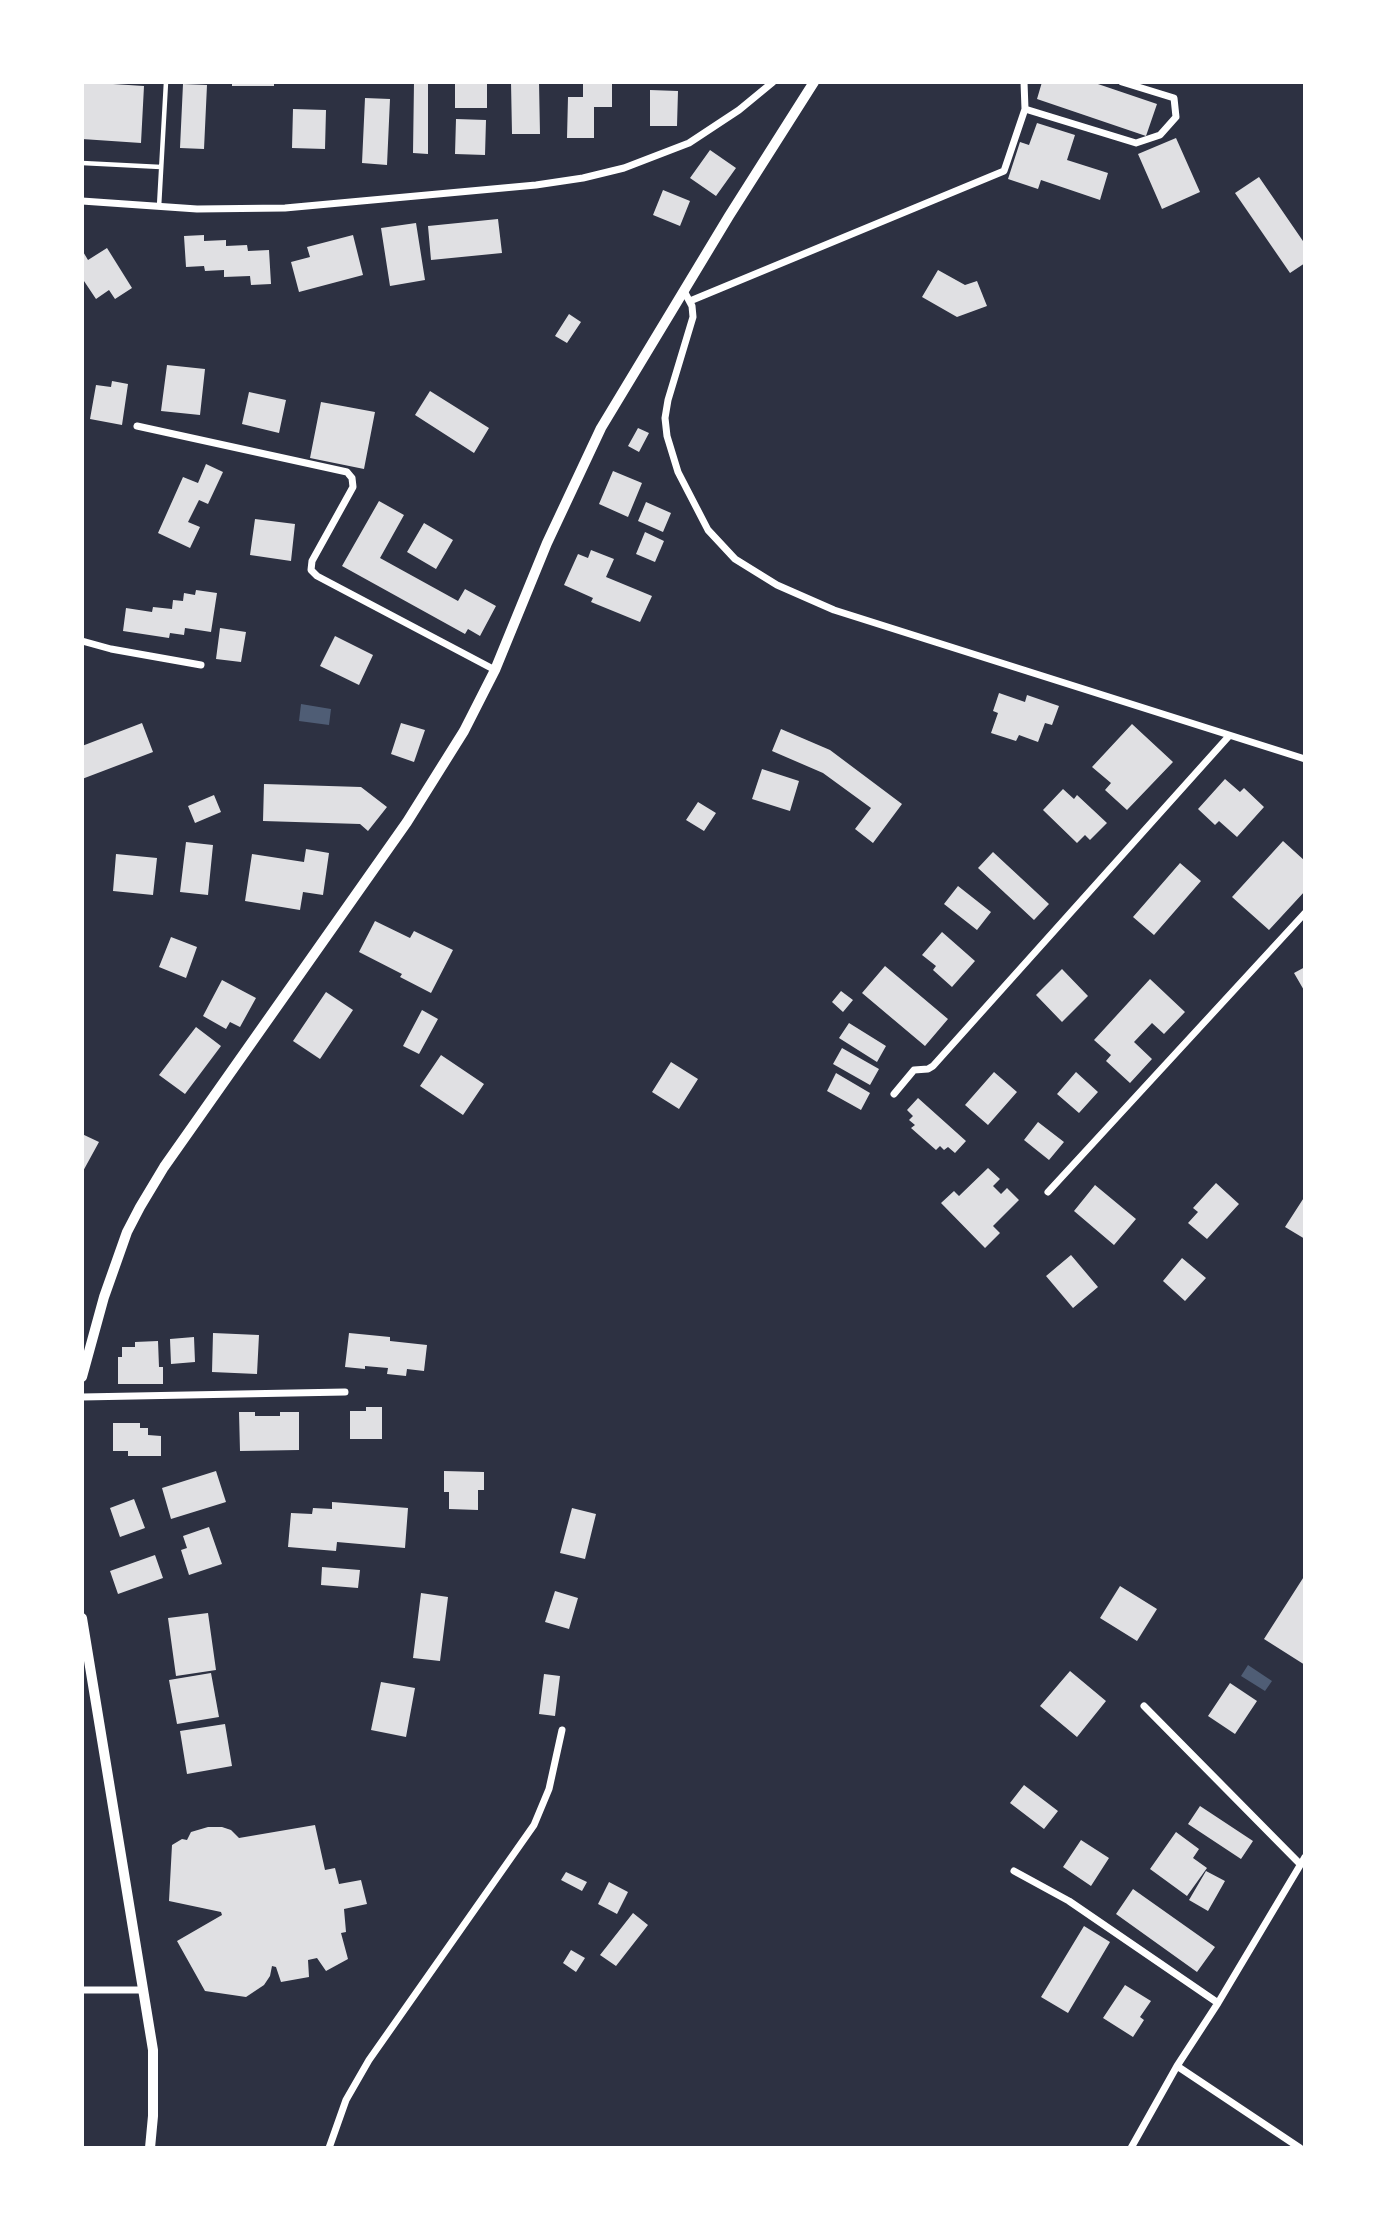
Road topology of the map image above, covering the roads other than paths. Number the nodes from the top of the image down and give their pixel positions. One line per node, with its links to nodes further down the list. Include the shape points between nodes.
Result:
1 (166, 82): 8 (lane)
2 (773, 82): 10 (street, via 689,143 583,178 343,204)
3 (814, 82): 11 (street)
4 (1024, 82): 6 (street)
5 (1122, 82): 6 (street, via 1174,98 1176,117 1160,135 1136,143)
6 (1025, 109): 11 (street, via 1004,172)
7 (82, 163): 8 (lane)
8 (161, 167): 10 (lane)
9 (82, 201): 10 (street)
10 (159, 208)
11 (687, 296): 15 (street, via 601,428); 16 (street, via 693,317 668,400 667,436 678,472 708,530 735,559 777,586 834,610)
12 (137, 426): 15 (street, via 347,472 353,487 311,570)
13 (82, 641): 14 (street)
14 (201, 665)
15 (495, 670): 21 (street, via 464,731 407,822 148,1193 127,1232)
16 (1229, 736): 17 (street); 19 (street, via 933,1066 914,1070)
17 (1305, 759)
18 (1305, 913): 20 (street)
19 (894, 1094)
20 (1048, 1192)
21 (82, 1377)
22 (345, 1392): 23 (street)
23 (82, 1397)
24 (82, 1618): 25 (street)
25 (86, 1666): 31 (street)
26 (1144, 1706): 28 (street)
27 (562, 1730): 35 (street, via 549,1789 534,1825 365,2067 346,2100)
28 (1303, 1861): 32 (street)
29 (1014, 1871): 32 (street, via 1069,1901)
30 (82, 1990): 31 (street)
31 (144, 1990): 34 (street, via 153,2050)
32 (1218, 2003): 33 (street)
33 (1177, 2066): 36 (street); 37 (street)
34 (150, 2148)
35 (329, 2148)
36 (1131, 2148)
37 (1300, 2148)

